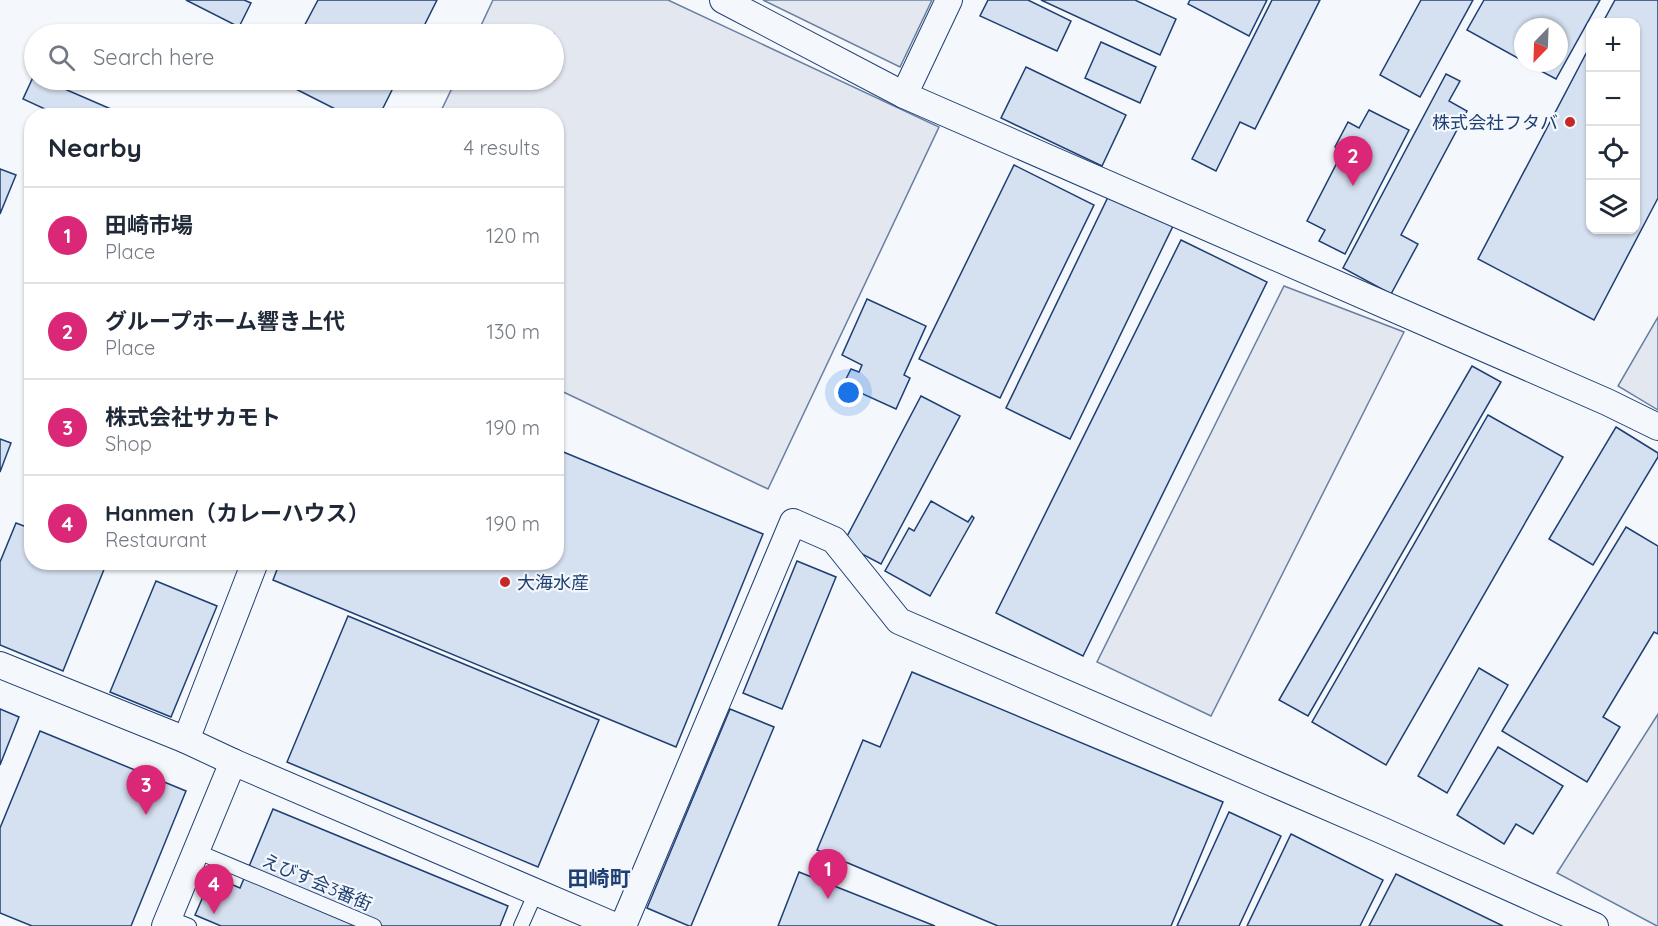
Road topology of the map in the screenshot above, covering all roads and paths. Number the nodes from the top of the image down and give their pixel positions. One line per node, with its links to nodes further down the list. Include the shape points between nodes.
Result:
1 (723, 0): 3 (street)
2 (949, 0): 3 (street)
3 (904, 95): 4 (street)
4 (1658, 427)
5 (252, 570): 7 (street)
6 (0, 665): 7 (street)
7 (186, 740): 8 (street)
8 (233, 762): 9 (street); 10 (street)
9 (196, 851): 11 (street); 12 (lane, えびす会3番街)
10 (536, 892): 13 (lane); 14 (street)
11 (174, 923)
12 (374, 926)
13 (521, 926)
14 (615, 926)
15 (623, 926): 16 (street, via 794,522 834,540 899,621)
16 (1594, 926)

